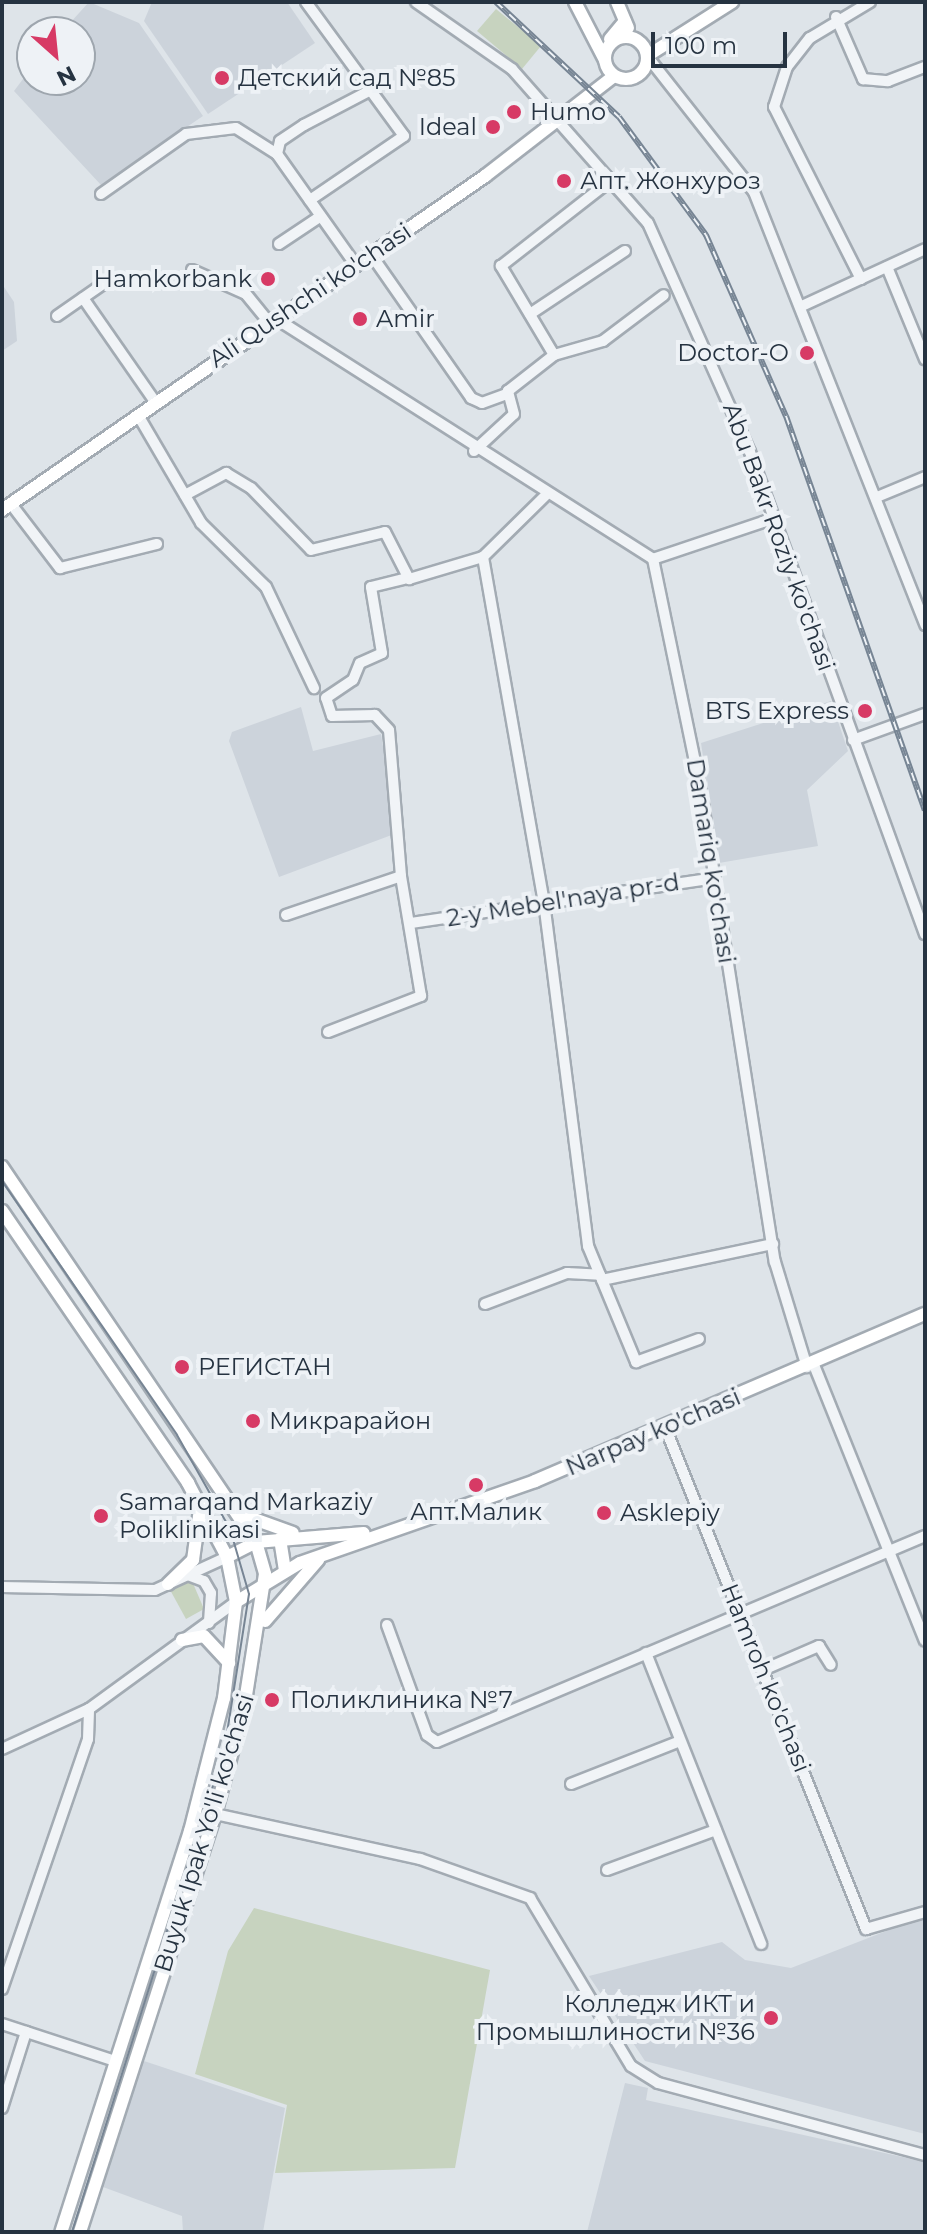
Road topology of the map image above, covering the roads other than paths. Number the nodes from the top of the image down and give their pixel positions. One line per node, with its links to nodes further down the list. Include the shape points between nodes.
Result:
1 (306, 2): 15 (street)
2 (416, 2): 16 (street, Abu Bakr Roziy ko'chasi, via 512,69)
3 (575, 2): 9 (main road)
4 (617, 2): 8 (main road)
5 (732, 2): 11 (main road, Ali Qushchi ko'chasi)
6 (870, 2): 7 (street)
7 (836, 17): 13 (street, via 863,79 888,81); 29 (street, via 787,67 774,107)
8 (625, 21): 9 (main road, via 610,39); 10 (main road)
9 (588, 36): 12 (main road)
10 (632, 38): 11 (main road); 12 (main road, via 613,42)
11 (647, 56): 14 (main road, Ali Qushchi ko'chasi, via 639,75); 33 (street, via 754,192)
12 (605, 60): 14 (main road)
13 (925, 67)
14 (614, 76): 16 (main road, Ali Qushchi ko'chasi)
15 (373, 89): 17 (street, via 280,141); 20 (street, via 404,136)
16 (561, 121): 18 (street, Abu Bakr Roziy ko'chasi); 25 (main road, Ali Qushchi ko'chasi)
17 (277, 154): 19 (street, via 236,128 208,129 186,134); 20 (street)
18 (611, 180): 34 (street, via 501,266); 48 (street, Abu Bakr Roziy ko'chasi, via 648,223 701,333)
19 (101, 194)
20 (310, 200): 21 (street)
21 (321, 216): 22 (street); 26 (street)
22 (279, 244)
23 (925, 249): 27 (street)
24 (625, 251): 34 (street)
25 (370, 253): 26 (main road, Ali Qushchi ko'chasi); 39 (street, via 471,398 482,403)
26 (355, 264): 36 (main road, Ali Qushchi ko'chasi)
27 (887, 267): 29 (street); 38 (street)
28 (192, 270): 36 (street, via 235,286)
29 (861, 279): 33 (street)
30 (106, 282): 32 (street)
31 (664, 295): 37 (street, via 603,341)
32 (83, 298): 35 (street); 40 (street)
33 (804, 305): 46 (street)
34 (530, 314): 37 (street)
35 (57, 316)
36 (272, 320): 40 (main road, Ali Qushchi ko'chasi); 42 (street)
37 (554, 355): 39 (street)
38 (925, 359)
39 (507, 394): 42 (street, via 514,414)
40 (156, 403): 41 (main road, Ali Qushchi ko'chasi)
41 (138, 415): 44 (street); 47 (main road, Ali Qushchi ko'chasi)
42 (474, 451): 45 (street)
43 (925, 477): 46 (street)
44 (185, 495): 52 (street, via 226,473 251,488 311,550 385,532); 55 (street, via 201,523 266,587)
45 (545, 496): 50 (street); 51 (street)
46 (877, 497): 53 (street)
47 (6, 507): 49 (street, via 60,568)
48 (775, 518): 51 (street); 57 (street, Abu Bakr Roziy ko'chasi)
49 (157, 544)
50 (483, 557): 52 (street); 60 (street)
51 (653, 559): 59 (street, Damariq ko'chasi)
52 (404, 579): 58 (street, via 371,587 382,653 326,698 332,716 375,715 389,730)
53 (923, 609): 54 (street)
54 (925, 625)
55 (314, 688)
56 (925, 714): 57 (street)
57 (853, 740): 63 (street, Abu Bakr Roziy ko'chasi)
58 (401, 876): 61 (street); 62 (street)
59 (714, 878): 60 (street, 2-y Mebel'naya pr-d); 67 (street, Damariq ko'chasi)
60 (544, 902): 62 (street, 2-y Mebel'naya pr-d); 68 (street, via 588,1246)
61 (286, 915)
62 (411, 923): 64 (street, via 421,996)
63 (925, 934)
64 (328, 1032)
65 (2, 1167): 75 (main road, Buyuk Ipak Yo'li ko'chasi)
66 (2, 1211): 74 (main road, Buyuk Ipak Yo'li ko'chasi)
67 (773, 1244): 68 (street); 72 (street, Damariq ko'chasi)
68 (601, 1278): 69 (street, via 567,1273); 71 (street, via 636,1362)
69 (485, 1304)
70 (925, 1314): 72 (main road, Narpay ko'chasi)
71 (699, 1339)
72 (811, 1366): 73 (main road, Narpay ko'chasi); 82 (street, Damariq ko'chasi)
73 (665, 1427): 76 (main road, Narpay ko'chasi, via 535,1481); 90 (street, Hamroh ko'chasi)
74 (199, 1505): 83 (main road, Buyuk Ipak Yo'li ko'chasi); 87 (main road, via 193,1560)
75 (236, 1511): 77 (main road, via 261,1526); 80 (main road, Buyuk Ipak Yo'li ko'chasi)
76 (376, 1532): 77 (main road, Narpay ko'chasi); 81 (main road, Narpay ko'chasi)
77 (316, 1536): 79 (main road, Narpay ko'chasi)
78 (925, 1536): 82 (street)
79 (280, 1539): 80 (main road, Narpay ko'chasi); 84 (main road)
80 (256, 1542): 83 (main road, Narpay ko'chasi); 86 (main road, Buyuk Ipak Yo'li ko'chasi)
81 (331, 1550): 84 (main road, Narpay ko'chasi); 93 (main road, via 280,1595)
82 (889, 1554): 90 (street); 95 (street, Damariq ko'chasi)
83 (227, 1557): 85 (street); 89 (main road, Buyuk Ipak Yo'li ko'chasi)
84 (285, 1571): 86 (main road, Narpay ko'chasi)
85 (188, 1575): 87 (street); 91 (street, via 204,1581 211,1593)
86 (265, 1583): 89 (main road, Narpay ko'chasi); 93 (main road, Buyuk Ipak Yo'li ko'chasi)
87 (168, 1584): 88 (street, via 155,1590)
88 (2, 1587)
89 (236, 1602): 91 (street); 97 (main road, Buyuk Ipak Yo'li ko'chasi)
90 (742, 1617): 96 (street); 99 (street, Hamroh ko'chasi)
91 (209, 1623): 94 (street)
92 (387, 1625): 96 (street, via 427,1735 437,1742)
93 (259, 1631): 104 (main road, Buyuk Ipak Yo'li ko'chasi)
94 (182, 1640): 97 (main road, via 204,1636); 100 (street)
95 (925, 1641)
96 (646, 1653): 101 (street)
97 (229, 1663): 112 (main road, Buyuk Ipak Yo'li ko'chasi, via 177,1878)
98 (831, 1665): 99 (street, via 819,1646)
99 (763, 1670): 107 (street, Hamroh ko'chasi, via 866,1929)
100 (89, 1709): 102 (street); 109 (street, via 88,1739)
101 (680, 1741): 103 (street); 105 (street)
102 (2, 1749)
103 (571, 1784)
104 (215, 1814): 114 (street, via 420,1859 530,1898 631,2066 658,2083); 116 (main road, Buyuk Ipak Yo'li ko'chasi)
105 (716, 1830): 106 (street); 108 (street)
106 (607, 1870)
107 (925, 1912)
108 (761, 1944)
109 (2, 1989)
110 (2, 2024): 111 (street)
111 (26, 2032): 112 (street); 113 (street)
112 (115, 2061): 115 (main road, Buyuk Ipak Yo'li ko'chasi)
113 (2, 2108)
114 (925, 2155)
115 (61, 2232)
116 (80, 2232)

